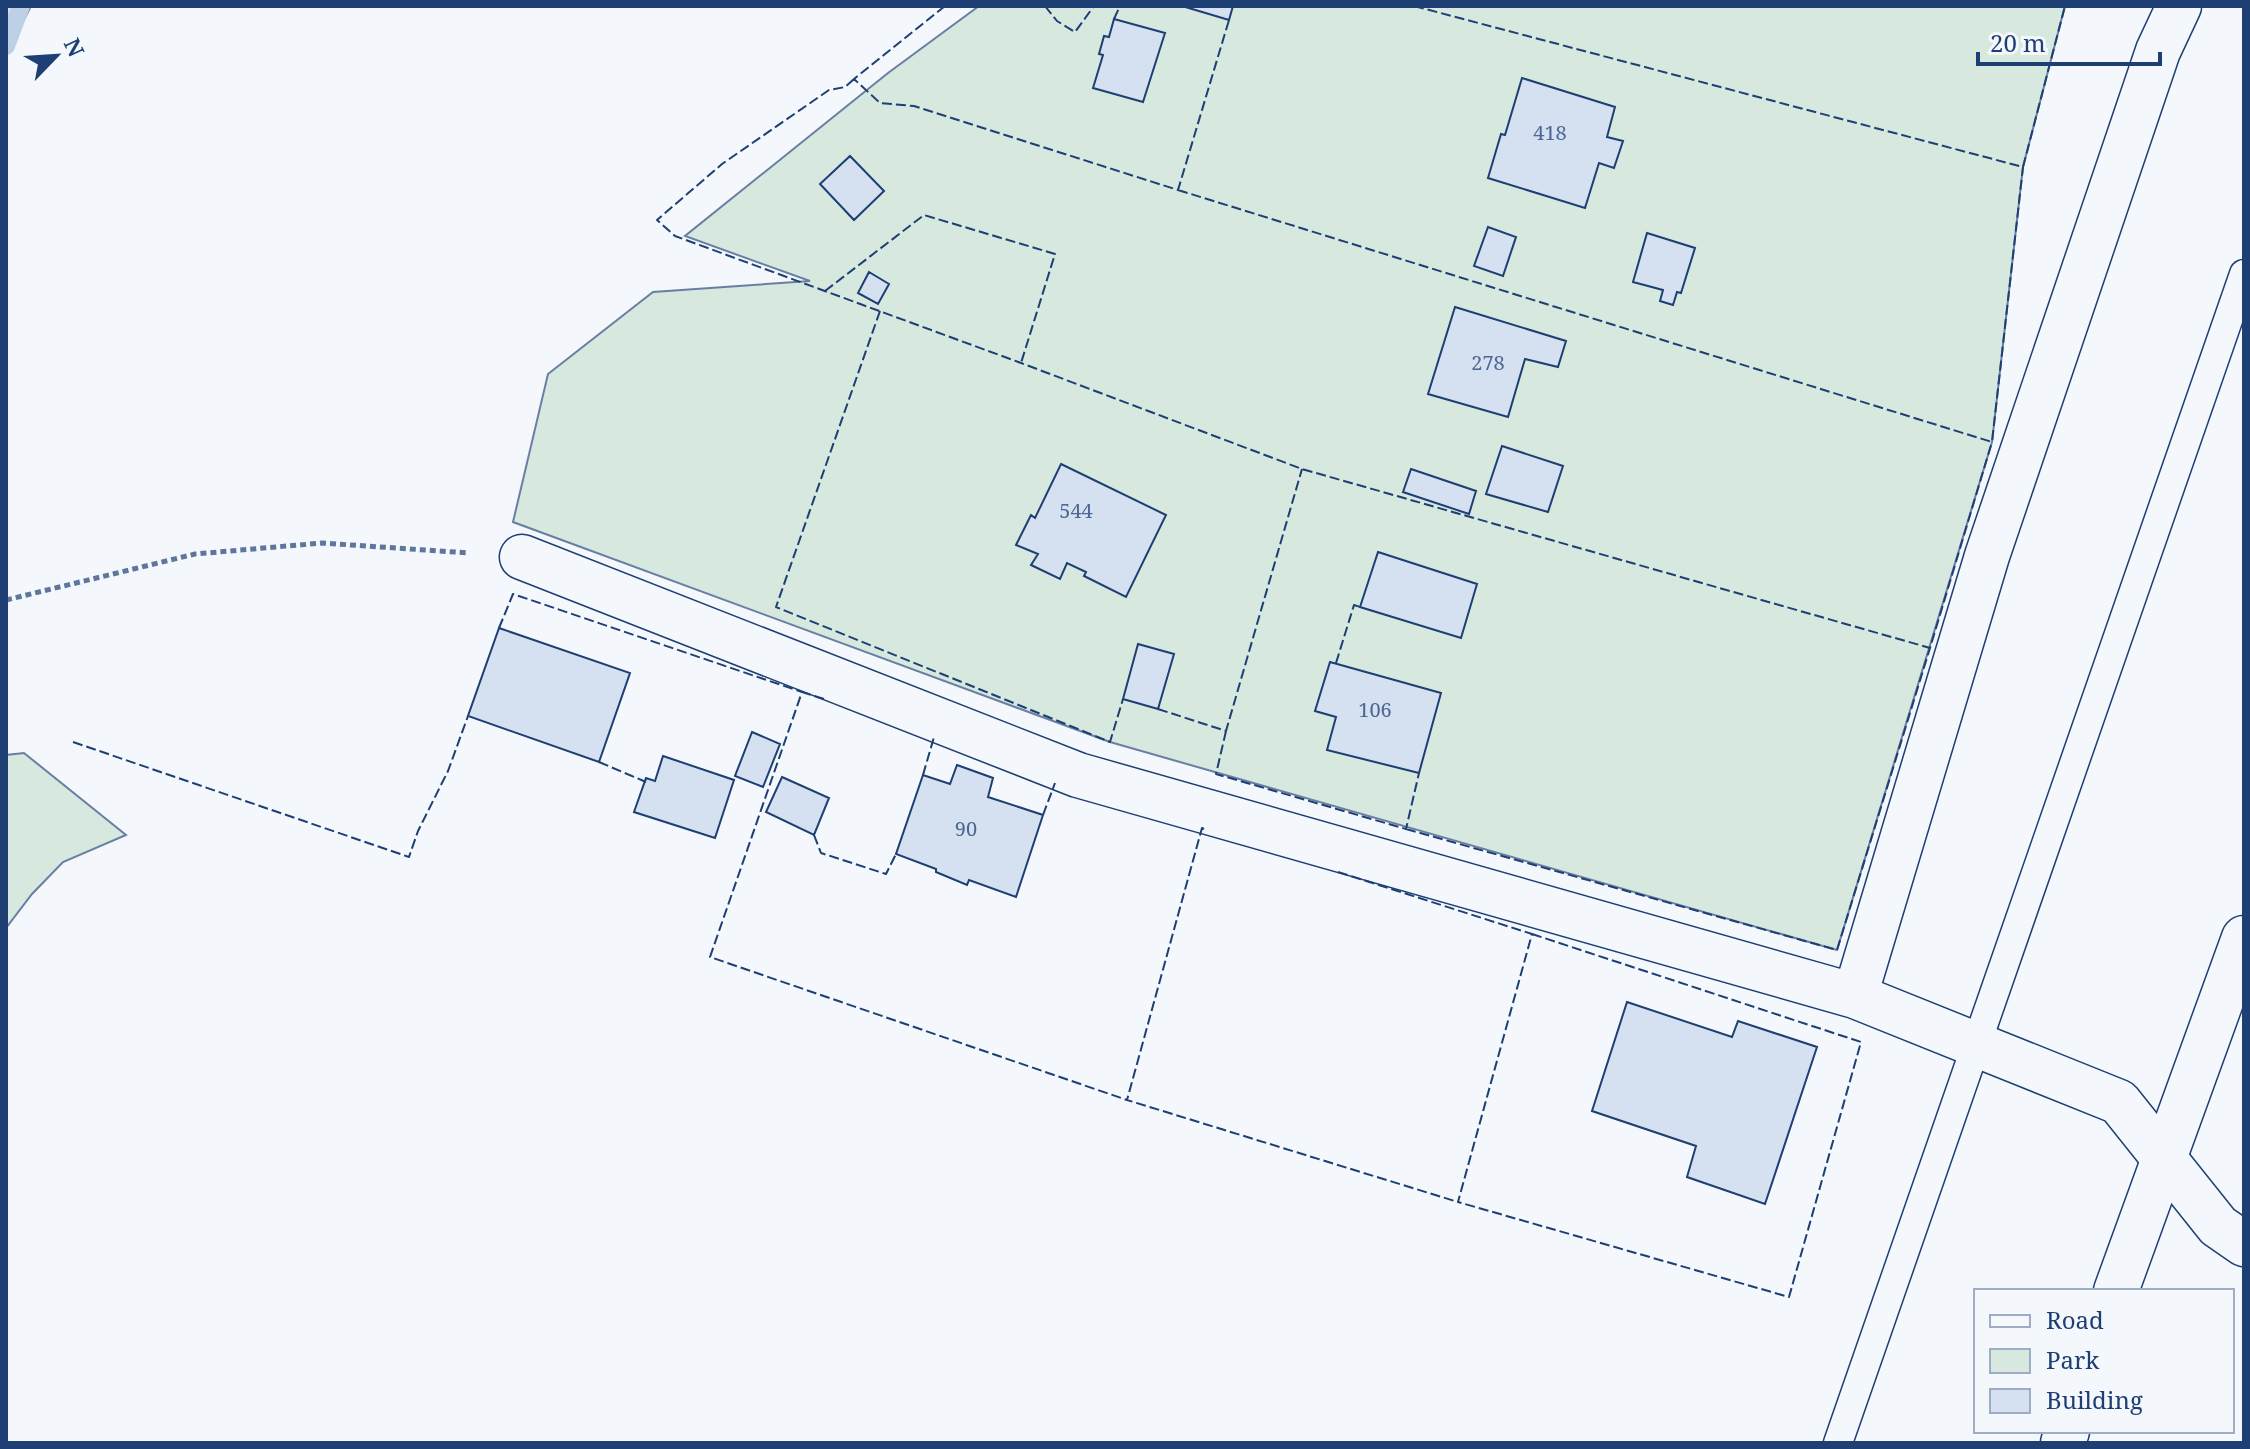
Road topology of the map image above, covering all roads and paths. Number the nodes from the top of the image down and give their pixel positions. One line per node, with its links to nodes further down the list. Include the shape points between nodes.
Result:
1 (2179, 6): 6 (street, via 2153,66 1987,556)
2 (2244, 274): 7 (lane)
3 (522, 557): 4 (path, via 322,543 195,554); 6 (street, via 1078,775)
4 (6, 600)
5 (2244, 938): 8 (street)
6 (1855, 996): 7 (street)
7 (1975, 1046): 8 (street, via 2119,1102); 11 (lane)
8 (2162, 1158): 9 (street, via 2218,1226); 10 (street)
9 (2244, 1244)
10 (2117, 1289)
11 (1838, 1443)

